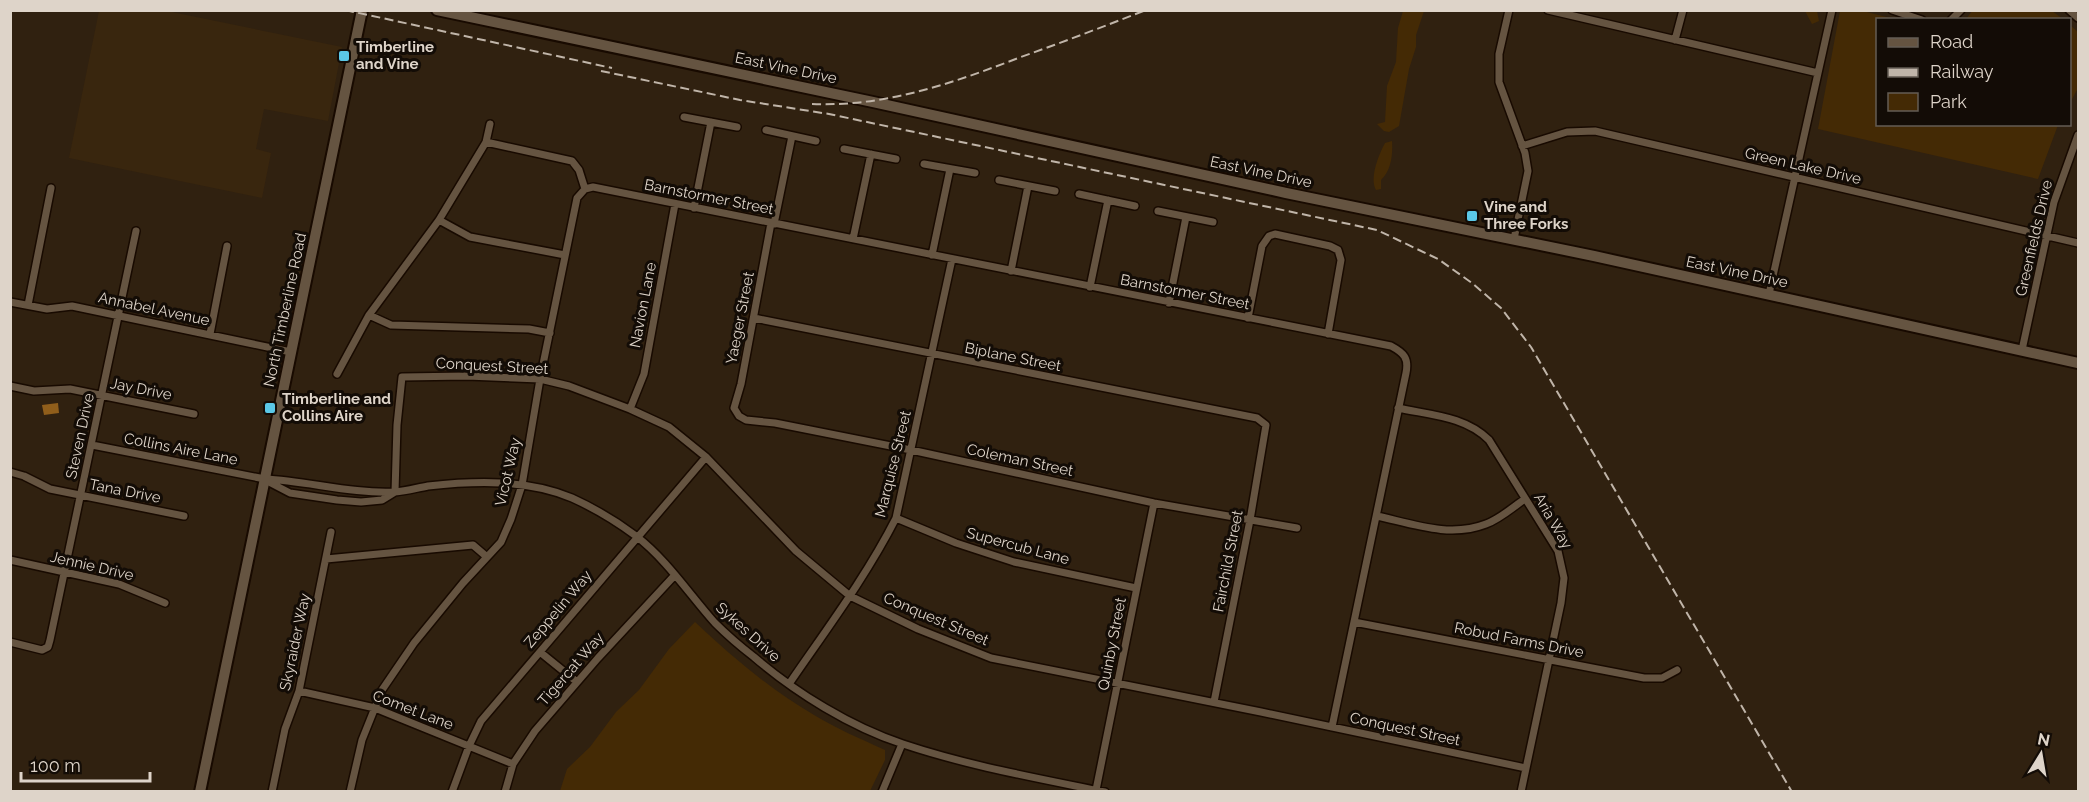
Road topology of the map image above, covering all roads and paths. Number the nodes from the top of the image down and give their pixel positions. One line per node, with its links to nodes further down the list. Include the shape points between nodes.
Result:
1 (362, 10): 68 (street, North Timberline Road)
2 (437, 10): 48 (street, East Vine Drive)
3 (1509, 10): 22 (street, via 1499,54 1499,82)
4 (1548, 10): 11 (street)
5 (1683, 10): 11 (street)
6 (1833, 10): 12 (street)
7 (1892, 10): 9 (street)
8 (2069, 10): 10 (street)
9 (1916, 18)
10 (2079, 18)
11 (1675, 40): 12 (street)
12 (1818, 72): 29 (street)
13 (684, 117): 14 (street)
14 (711, 122): 16 (street); 39 (street)
15 (490, 123): 21 (street)
16 (737, 127)
17 (766, 130): 19 (street)
18 (2079, 135): 46 (street, Greenfields Drive)
19 (792, 136): 20 (street); 44 (street, Yaeger Street)
20 (816, 141)
21 (486, 142): 33 (street, via 572,161); 42 (street)
22 (1522, 146): 29 (street, Green Lake Drive, via 1567,132 1595,131); 48 (street, via 1528,171)
23 (844, 149): 24 (street)
24 (871, 154): 25 (street); 47 (street)
25 (896, 159)
26 (924, 164): 27 (street)
27 (950, 169): 28 (street); 52 (street)
28 (975, 173)
29 (1795, 177): 46 (street, Green Lake Drive); 56 (street)
30 (999, 180): 31 (street)
31 (1028, 186): 34 (street); 54 (street)
32 (51, 188): 59 (street)
33 (585, 189): 37 (street, Barnstormer Street, via 592,187); 51 (street, Vicot Way, via 577,198)
34 (1055, 191)
35 (1079, 194): 36 (street)
36 (1108, 200): 38 (street); 55 (street)
37 (675, 204): 39 (street, Barnstormer Street); 76 (street, Navion Lane, via 644,374)
38 (1136, 206)
39 (694, 208): 44 (street, Barnstormer Street)
40 (1158, 211): 41 (street)
41 (1186, 217): 43 (street); 58 (street)
42 (439, 220): 51 (street, via 470,237); 61 (street)
43 (1213, 222)
44 (773, 223): 47 (street, Barnstormer Street); 62 (street, Yaeger Street)
45 (136, 231): 60 (street, Steven Drive)
46 (2046, 236): 49 (street, Green Lake Drive); 67 (street, Greenfields Drive)
47 (853, 239): 52 (street, Barnstormer Street)
48 (1514, 239): 56 (street, East Vine Drive)
49 (2079, 243)
50 (227, 246): 65 (street)
51 (565, 255): 64 (street, Vicot Way)
52 (932, 255): 53 (street, Barnstormer Street)
53 (952, 259): 54 (street, Barnstormer Street); 69 (street, Marquise Street)
54 (1011, 271): 55 (street, Barnstormer Street)
55 (1090, 287): 58 (street, Barnstormer Street)
56 (1769, 294): 67 (street, East Vine Drive)
57 (10, 302): 59 (street, Annabel Avenue)
58 (1168, 303): 63 (street, Barnstormer Street)
59 (28, 305): 60 (street, Annabel Avenue, via 46,309 72,306)
60 (119, 315): 65 (street, Annabel Avenue); 74 (street, Steven Drive)
61 (369, 315): 64 (street, via 391,325); 71 (street)
62 (754, 318): 69 (street, Biplane Street); 78 (street, Yaeger Street, via 734,408)
63 (1248, 318): 66 (street, Barnstormer Street); 66 (street, via 1262,246 1275,234 1338,250 1341,260)
64 (549, 333): 72 (street, Vicot Way)
65 (210, 334): 68 (street, Annabel Avenue)
66 (1328, 334): 75 (street, Barnstormer Street, via 1391,346 1405,355 1408,363)
67 (2022, 350): 70 (street, East Vine Drive)
68 (291, 352): 84 (street, North Timberline Road)
69 (932, 355): 79 (street, Biplane Street, via 1257,418); 81 (street, Marquise Street)
70 (2079, 363)
71 (337, 374)
72 (540, 379): 76 (street, Conquest Street); 85 (street, Vicot Way); 86 (street, Conquest Street, via 402,377)
73 (10, 386): 74 (street, Jay Drive)
74 (102, 395): 77 (street, Jay Drive); 80 (street, Steven Drive)
75 (1398, 408): 88 (street, Aria Way, via 1475,427 1490,440); 91 (street, Barnstormer Street)
76 (630, 409): 82 (street, Conquest Street, via 669,427)
77 (194, 414)
78 (739, 416): 81 (street, Coleman Street)
79 (1266, 425): 93 (street, Fairchild Street)
80 (92, 445): 84 (street, Collins Aire Lane); 87 (street, Steven Drive)
81 (911, 450): 89 (street, Coleman Street); 92 (street, Marquise Street)
82 (706, 457): 96 (street, Zeppelin Way); 103 (street, Conquest Street, via 796,551)
83 (10, 472): 87 (street, Tana Drive, via 42,487)
84 (265, 479): 86 (street, via 343,490); 86 (street, via 290,493 337,500 382,500); 122 (street, North Timberline Road)
85 (522, 485): 86 (street, Sykes Drive, via 481,482); 96 (street, Sykes Drive, via 570,497 605,514); 97 (street, Vicot Way, via 501,542)
86 (395, 492)
87 (82, 496): 90 (street, Tana Drive); 100 (street, Steven Drive)
88 (1525, 499): 91 (street, via 1487,524 1462,530 1440,530); 108 (street, Aria Way, via 1558,551 1564,578)
89 (1154, 503): 93 (street, Coleman Street); 102 (street, Quinby Street)
90 (184, 516)
91 (1377, 516): 105 (street, Barnstormer Street)
92 (897, 518): 102 (street, Supercub Lane, via 1014,562); 103 (street, Marquise Street)
93 (1250, 520): 94 (street, Coleman Street); 114 (street, Fairchild Street)
94 (1297, 528)
95 (331, 532): 98 (street, Skyraider Way)
96 (638, 537): 101 (street, Sykes Drive); 107 (street, Zeppelin Way)
97 (487, 557): 98 (street, via 473,545); 115 (street, Vicot Way, via 414,643 382,690)
98 (326, 559): 113 (street, Skyraider Way)
99 (10, 560): 100 (street, Jennie Drive)
100 (65, 573): 104 (street, Jennie Drive, via 119,584); 106 (street, Steven Drive, via 48,646 36,650)
101 (675, 575): 110 (street, Tigercat Way); 112 (street, Sykes Drive, via 716,623)
102 (1137, 588): 111 (street, Quinby Street)
103 (850, 596): 111 (street, Conquest Street, via 991,658); 112 (street, Marquise Street)
104 (165, 603)
105 (1354, 622): 108 (street, Robud Farms Drive); 116 (street, Barnstormer Street)
106 (10, 642)
107 (540, 651): 110 (street); 118 (street, Zeppelin Way, via 481,721)
108 (1549, 660): 109 (street, Robud Farms Drive, via 1644,678 1662,678); 120 (street, Aria Way)
109 (1677, 670)
110 (577, 682): 119 (street, Tigercat Way)
111 (1118, 683): 114 (street, Conquest Street); 121 (street, Quinby Street)
112 (789, 684): 117 (street, Sykes Drive, via 841,717)
113 (299, 691): 115 (street, Comet Lane); 123 (street, Skyraider Way, via 285,729)
114 (1214, 702): 116 (street, Conquest Street)
115 (375, 708): 118 (street, Comet Lane); 124 (street, Vicot Way, via 362,740)
116 (1332, 727): 120 (street, Conquest Street)
117 (902, 744): 121 (street, Sykes Drive, via 1005,772); 127 (street)
118 (468, 746): 119 (street, Comet Lane); 125 (street, Zeppelin Way)
119 (513, 764): 126 (street, Tigercat Way)
120 (1526, 768): 129 (street, Aria Way)
121 (1096, 790): 128 (street, Sykes Drive)
122 (200, 792)
123 (272, 792)
124 (350, 792)
125 (452, 792)
126 (505, 792)
127 (882, 792)
128 (1105, 792)
129 (1521, 792)

